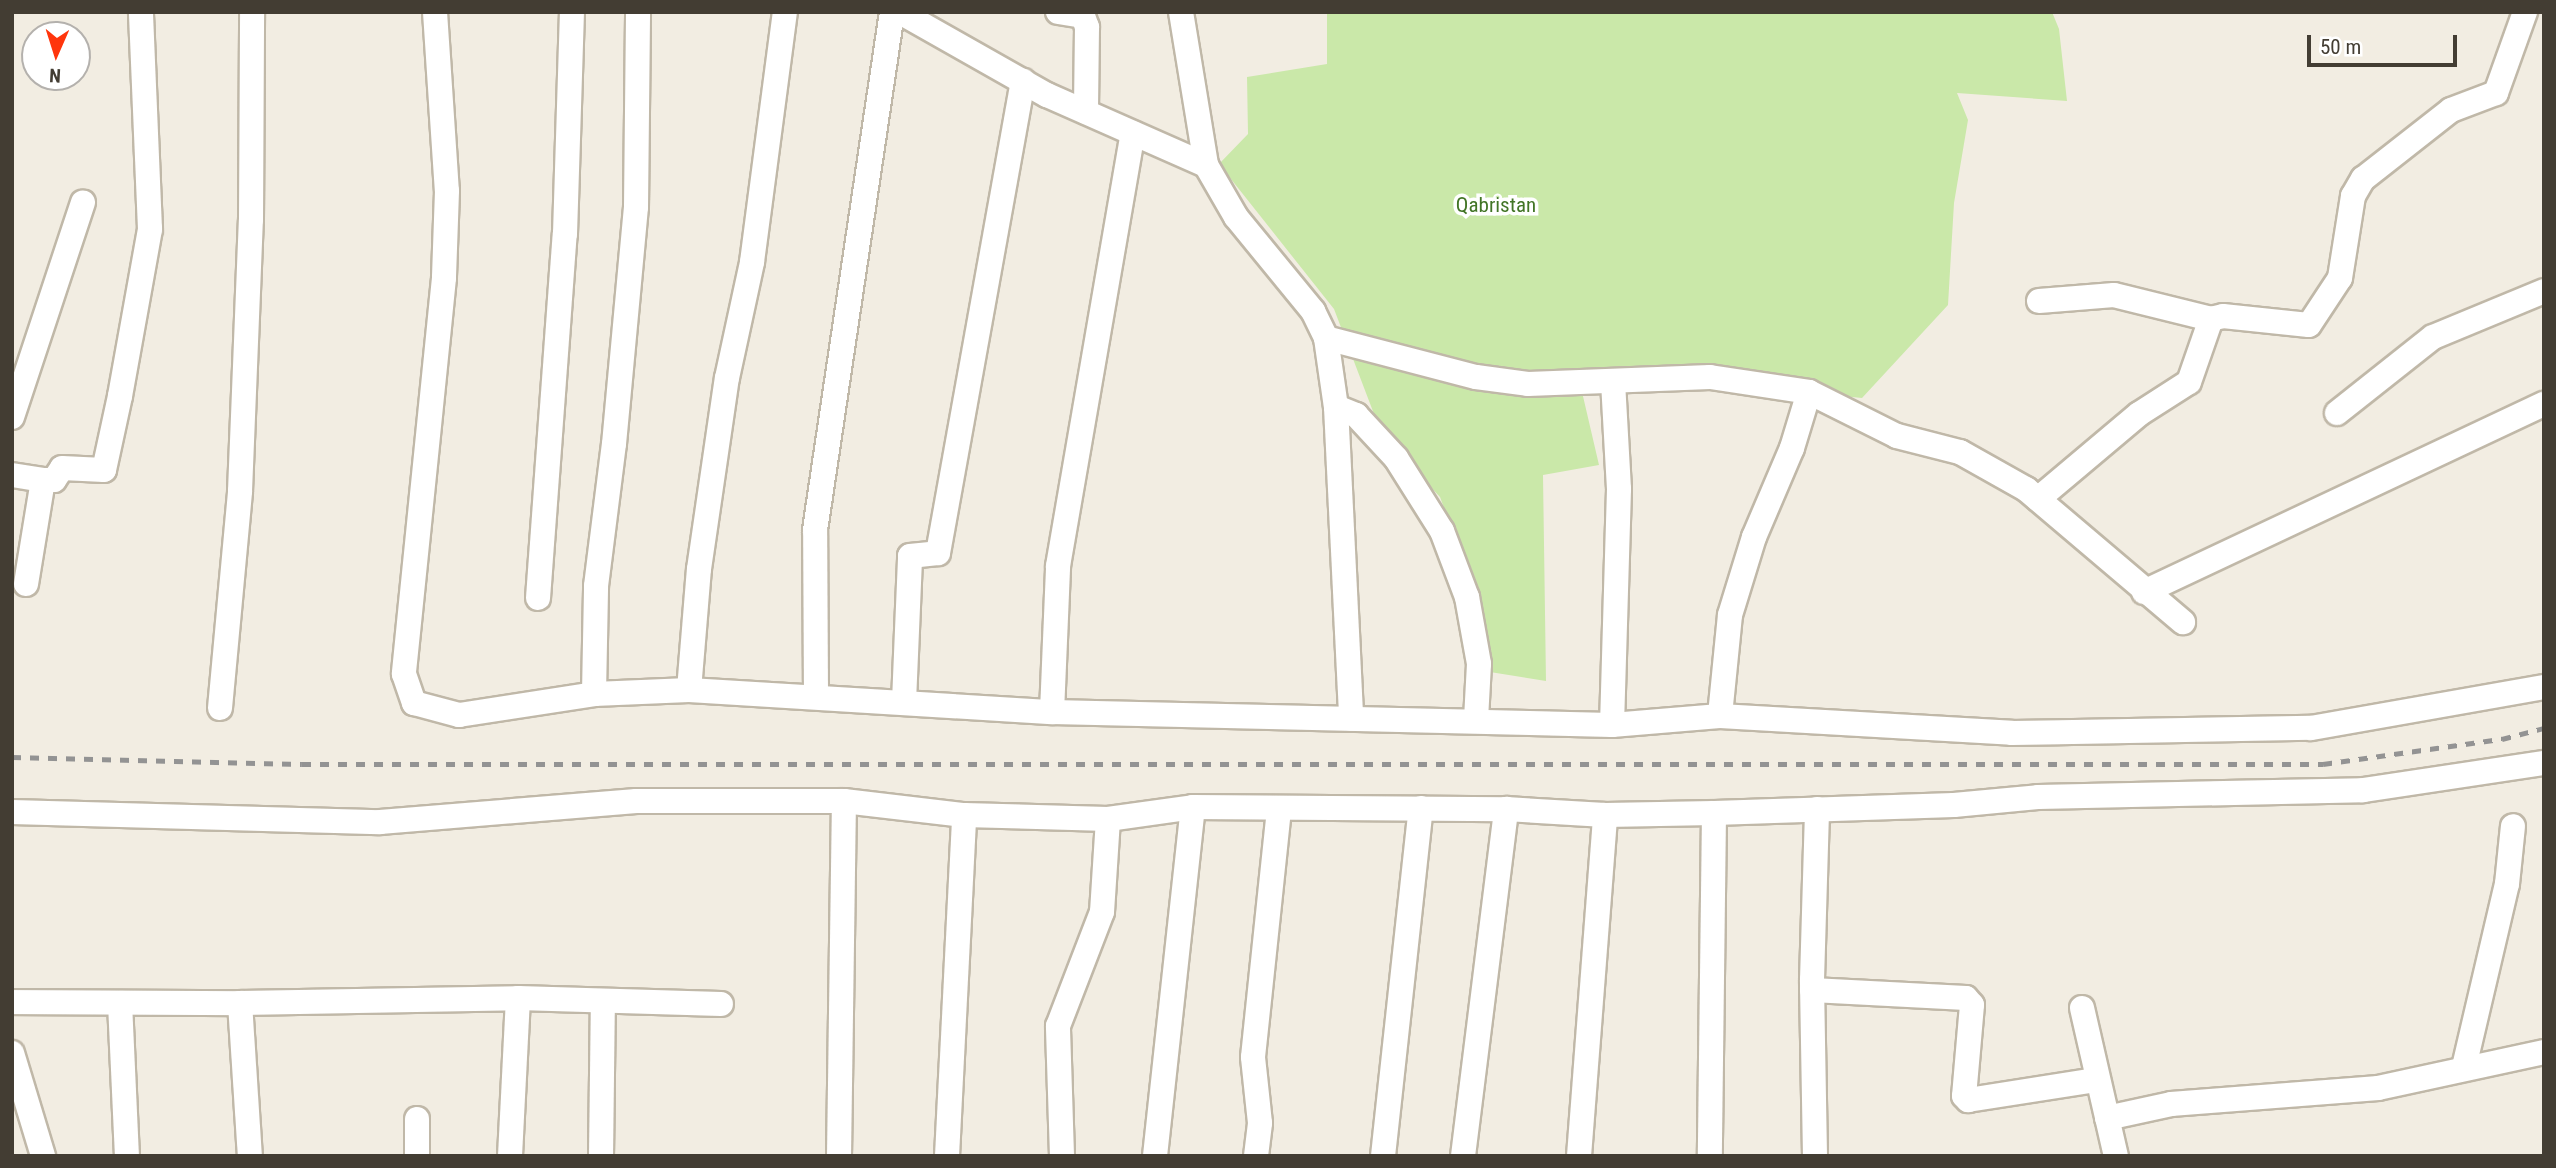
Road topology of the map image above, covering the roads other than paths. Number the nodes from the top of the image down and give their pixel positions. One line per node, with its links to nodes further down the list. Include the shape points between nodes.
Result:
1 (141, 12): 28 (street, via 150,229 120,396 104,470 62,468 54,480)
2 (252, 12): 39 (street, via 251,207 240,491)
3 (435, 12): 36 (street, via 448,148 444,278 404,674 414,702 459,715)
4 (572, 12): 32 (street, via 565,234)
5 (638, 12): 36 (street, via 636,207 596,586)
6 (785, 12): 35 (street, via 752,262 727,378 701,555)
7 (892, 12): 37 (street, via 815,530)
8 (900, 12): 12 (street)
9 (1058, 12): 13 (street, via 1083,16 1087,27)
10 (1181, 12): 15 (street)
11 (2525, 12): 19 (street, via 2496,93 2451,110 2363,179 2353,196 2340,278 2314,320 2302,326 2223,316)
12 (1023, 81): 13 (street); 38 (street, via 937,553 910,555)
13 (1086, 113): 14 (street)
14 (1133, 133): 15 (street); 40 (street, via 1058,566)
15 (1206, 165): 20 (street, via 1236,217 1313,311)
16 (83, 202): 26 (street)
17 (2544, 291): 25 (street, via 2432,337)
18 (2039, 301): 19 (street, via 2114,295)
19 (2211, 319): 29 (street, via 2189,382 2139,414)
20 (1325, 338): 21 (street, via 1476,377 1528,384); 24 (street)
21 (1613, 383): 22 (street, via 1710,377); 44 (street, via 1619,489)
22 (1809, 393): 29 (street, via 1897,436 1960,452); 41 (street, via 1730,614)
23 (2544, 404): 31 (street)
24 (1336, 407): 42 (street); 43 (street, via 1356,415 1396,458 1442,531 1467,597 1479,664)
25 (2337, 413)
26 (12, 416)
27 (12, 475): 28 (street)
28 (43, 481): 30 (street)
29 (2038, 499): 31 (street)
30 (26, 584)
31 (2144, 592): 33 (street)
32 (538, 598)
33 (2182, 622)
34 (2544, 687): 41 (street, via 2311,728 2012,733)
35 (689, 690): 36 (street); 37 (street)
36 (594, 694)
37 (816, 696): 38 (street)
38 (904, 702): 40 (street)
39 (220, 708)
40 (1052, 712): 42 (street)
41 (1720, 716): 44 (street)
42 (1351, 719): 43 (street)
43 (1476, 720): 44 (street)
44 (1612, 725)
45 (2544, 763): 51 (street, via 2363,790 2038,797)
46 (844, 801): 52 (street, via 636,801 380,822); 54 (street); 78 (street)
47 (1194, 807): 48 (street); 56 (street); 81 (street)
48 (1279, 808): 49 (street); 82 (street, via 1253,1057 1261,1123)
49 (1421, 808): 50 (street); 83 (street)
50 (1507, 809): 55 (street); 84 (street)
51 (1817, 809): 53 (street); 58 (street)
52 (12, 812)
53 (1714, 813): 55 (street); 86 (street)
54 (964, 815): 56 (street); 79 (street)
55 (1605, 816): 85 (street)
56 (1108, 819): 80 (street, via 1102,912 1058,1026)
57 (2513, 827): 68 (street, via 2507,884)
58 (1812, 990): 69 (street, via 1966,998 1972,1005 1964,1096 1968,1100); 87 (street)
59 (518, 998): 61 (street); 63 (street); 76 (street)
60 (12, 1002): 62 (street)
61 (603, 1002): 64 (street); 77 (street)
62 (120, 1003): 63 (street); 73 (street)
63 (240, 1003): 74 (street)
64 (721, 1004)
65 (2082, 1008): 69 (street)
66 (2544, 1052): 68 (street)
67 (12, 1053): 72 (street)
68 (2464, 1067): 70 (street, via 2378,1088 2171,1104)
69 (2096, 1080): 70 (street)
70 (2107, 1118): 88 (street)
71 (417, 1119): 75 (street)
72 (43, 1156)
73 (127, 1156)
74 (250, 1156)
75 (417, 1156)
76 (510, 1156)
77 (601, 1156)
78 (839, 1156)
79 (947, 1156)
80 (1062, 1156)
81 (1155, 1156)
82 (1256, 1156)
83 (1383, 1156)
84 (1463, 1156)
85 (1579, 1156)
86 (1710, 1156)
87 (1815, 1156)
88 (2116, 1156)

